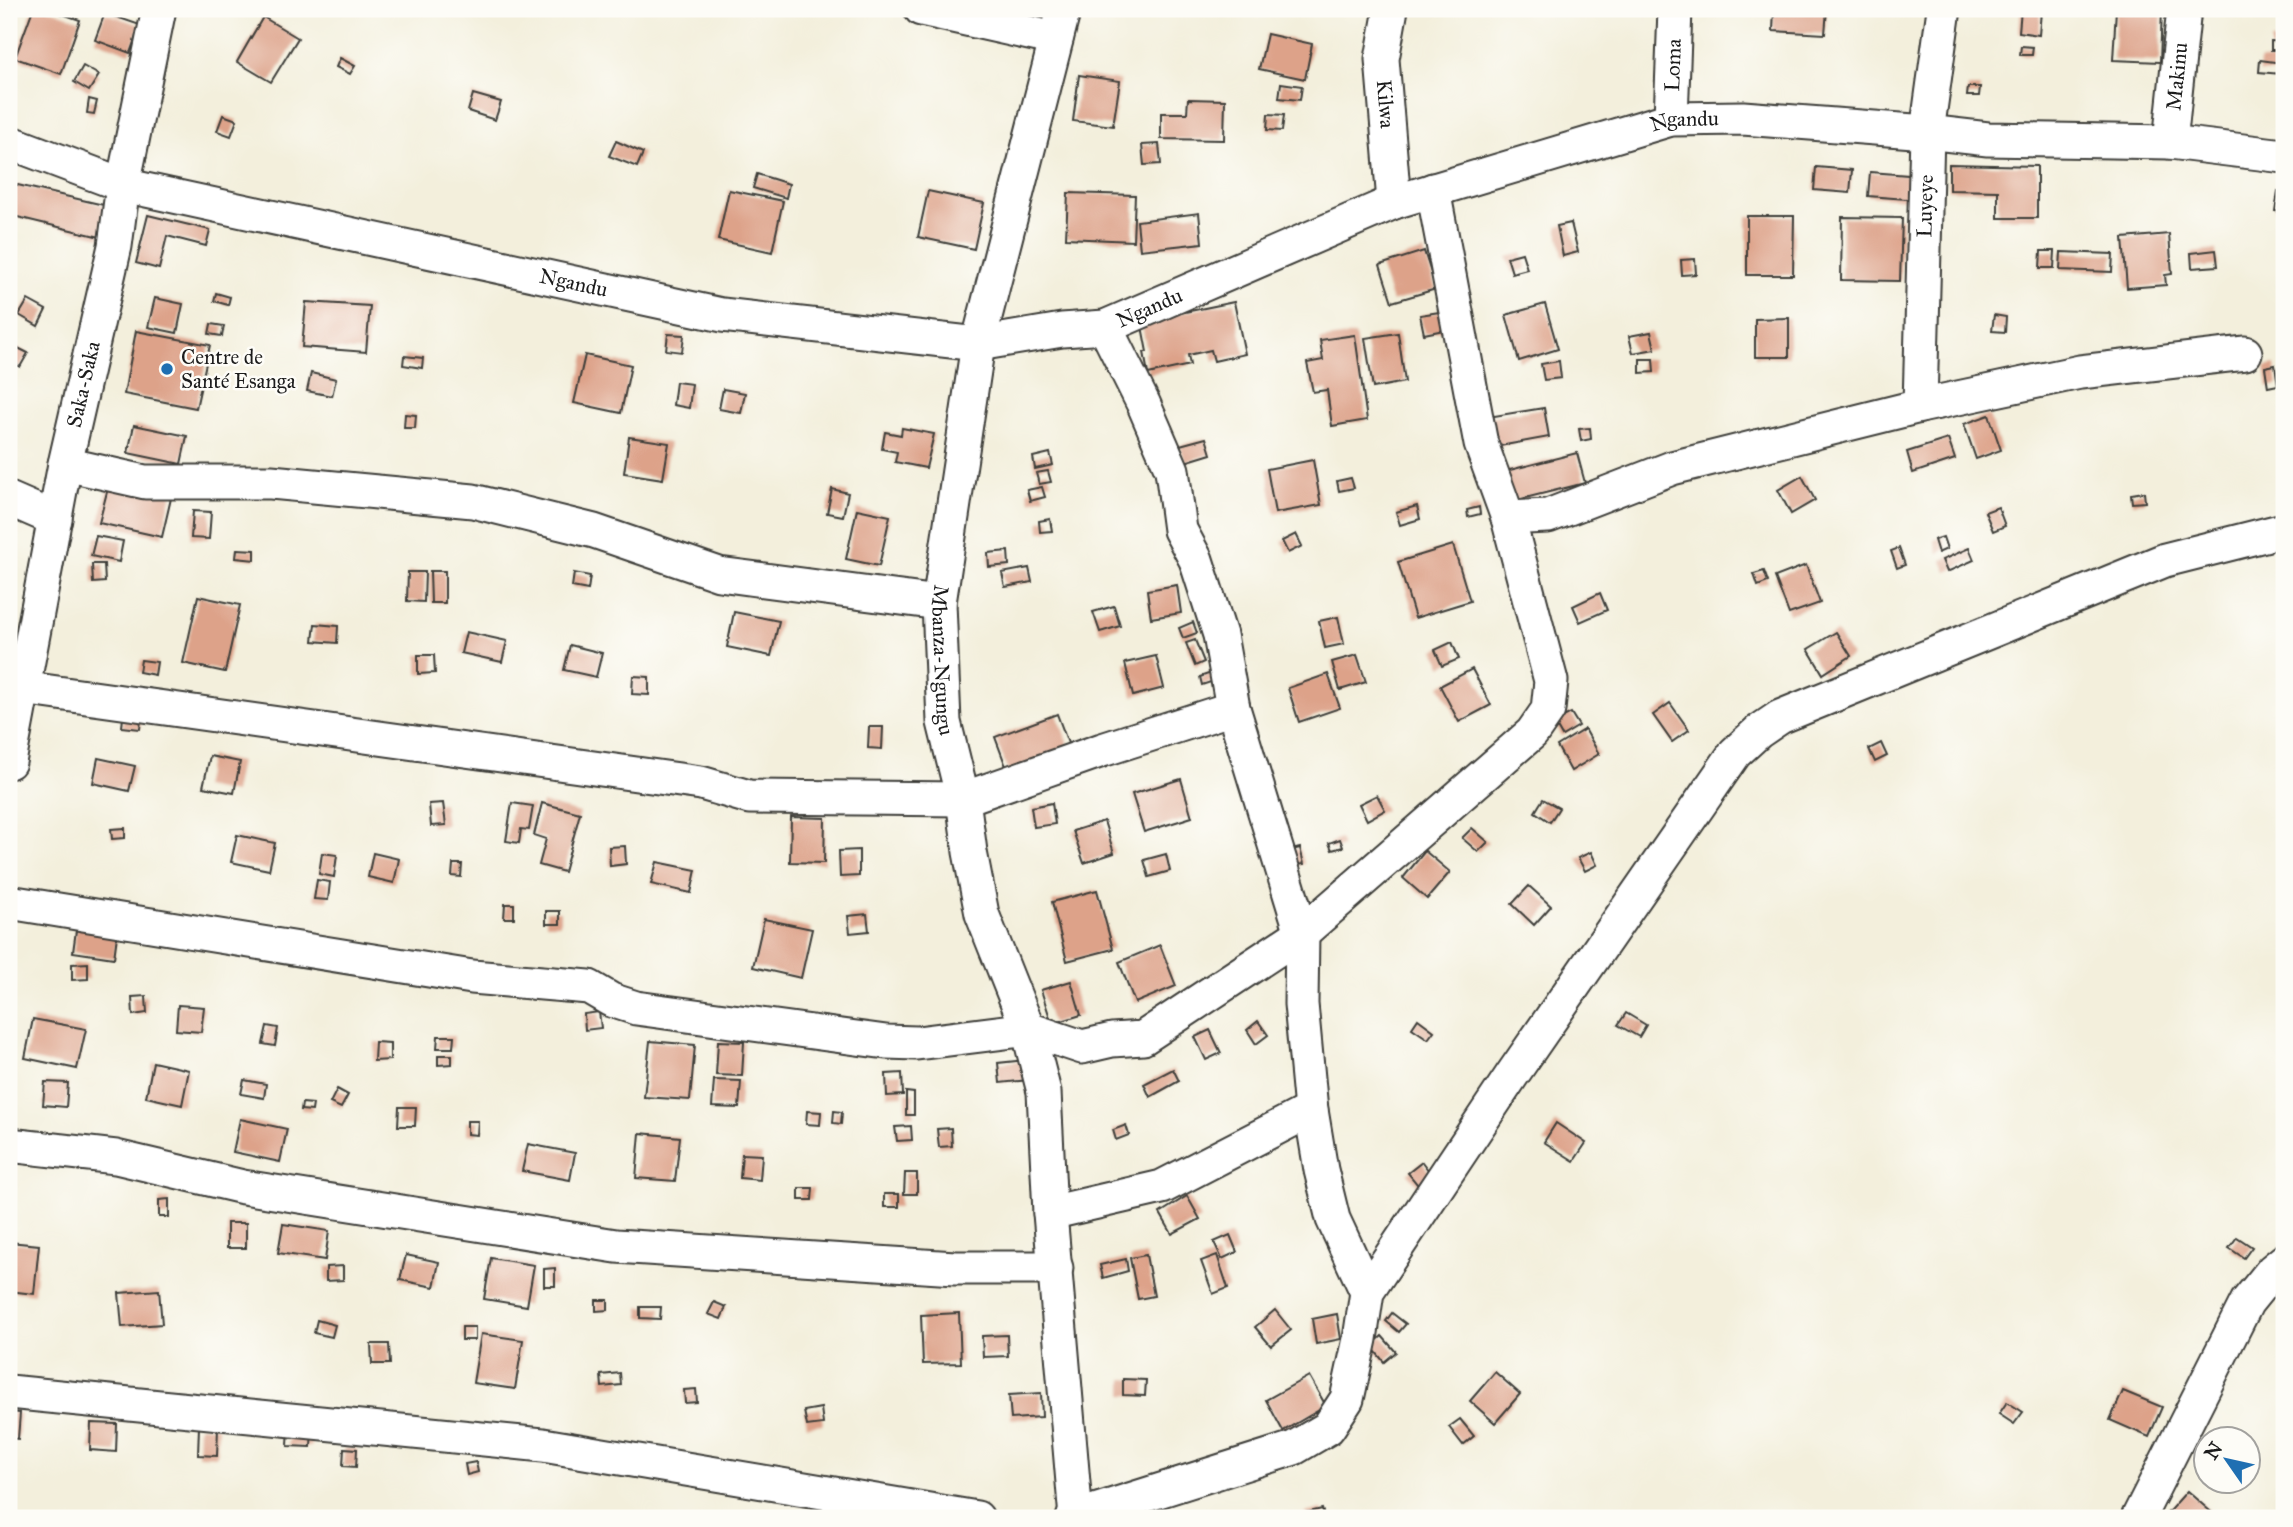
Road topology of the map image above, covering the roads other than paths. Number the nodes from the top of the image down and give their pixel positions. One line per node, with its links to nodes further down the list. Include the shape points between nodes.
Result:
1 (159, 9): 13 (street, Saka-Saka)
2 (921, 9): 7 (street)
3 (1391, 9): 15 (street, Kilwa, via 1382,59)
4 (1675, 9): 8 (street, Loma)
5 (1944, 9): 9 (street, Luyeye)
6 (2184, 9): 11 (street, Makinu)
7 (1060, 24): 17 (street, Mbanza-Ngungu)
8 (1671, 119): 9 (street, Ngandu, via 1743,118); 14 (street, Ngandu)
9 (1927, 132): 11 (street, Ngandu, via 1988,139); 19 (street, Luyeye)
10 (9, 142): 13 (street, Ngandu)
11 (2170, 142): 12 (street, Ngandu)
12 (2284, 156)
13 (123, 185): 17 (street, Ngandu, via 722,315); 20 (street, Saka-Saka, via 115,246)
14 (1433, 190): 15 (street, Ngandu); 22 (street, via 1481,443)
15 (1394, 202): 16 (street, Ngandu)
16 (1105, 327): 17 (street, Ngandu); 27 (street, via 1172,470 1180,530 1196,560 1220,635)
17 (978, 344): 25 (street, Mbanza-Ngungu)
18 (2245, 353): 19 (street, via 2080,372)
19 (1920, 406): 22 (street, via 1672,468 1548,516)
20 (65, 464): 23 (street, Saka-Saka); 25 (street, via 145,482 271,482 472,501 594,531 719,574)
21 (9, 499): 23 (street)
22 (1508, 518): 31 (street, via 1551,681 1548,710 1532,733)
23 (55, 519): 26 (street, Saka-Saka)
24 (2284, 530): 38 (street, via 2165,560 1780,717 1758,732 1735,753)
25 (939, 603): 29 (street, Mbanza-Ngungu, via 944,722)
26 (22, 688): 28 (street, Saka-Saka); 29 (street, via 701,783 749,797)
27 (1233, 708): 29 (street); 31 (street)
28 (9, 762)
29 (963, 799): 32 (street, Mbanza-Ngungu, via 982,914)
30 (9, 902): 32 (street, via 472,976 579,985 636,1009 886,1042 917,1043)
31 (1302, 933): 32 (street, via 1143,1038 1082,1047); 33 (street, via 1301,1004)
32 (1028, 1029): 35 (street, Mbanza-Ngungu, via 1044,1092)
33 (1311, 1110): 35 (street, via 1162,1187); 38 (street, via 1333,1219)
34 (9, 1144): 37 (street, via 116,1157 243,1187 616,1246 955,1268)
35 (1050, 1213): 37 (street, Mbanza-Ngungu)
36 (2284, 1261): 42 (street, via 2247,1302)
37 (1056, 1268): 41 (street, Mbanza-Ngungu)
38 (1367, 1292): 41 (street, via 1347,1399 1328,1428 1294,1448)
39 (9, 1392): 40 (street, via 543,1445)
40 (977, 1518)
41 (1074, 1518)
42 (2138, 1518)

